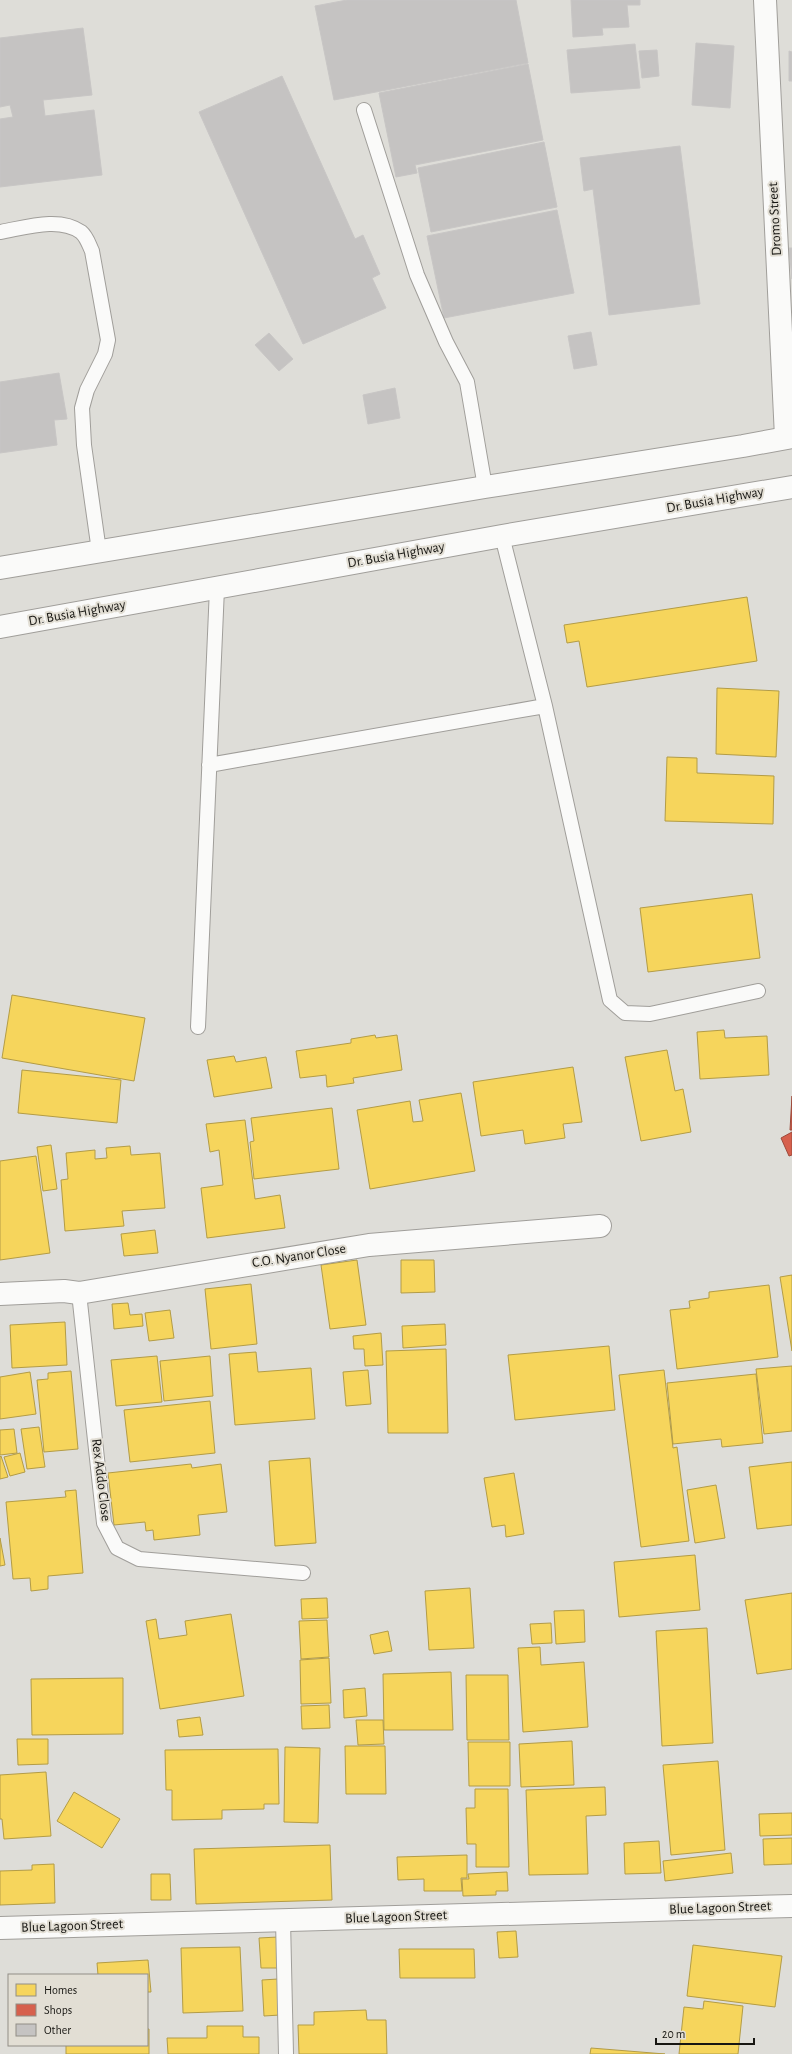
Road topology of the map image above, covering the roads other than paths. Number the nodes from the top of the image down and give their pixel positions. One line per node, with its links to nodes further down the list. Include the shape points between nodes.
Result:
1 (765, 0): 4 (main road, Dromo Street)
2 (364, 110): 5 (lane, via 417,274 446,342 467,382)
3 (0, 232): 8 (lane, via 37,225 66,226 80,232 92,251 108,340 105,354 87,390 82,408 84,444)
4 (789, 437): 5 (main road)
5 (485, 487): 8 (main road)
6 (792, 487): 7 (main road, Dr. Busia Highway)
7 (502, 536): 10 (main road, Dr. Busia Highway); 12 (lane)
8 (98, 550): 9 (main road)
9 (0, 568)
10 (217, 588): 11 (main road, Dr. Busia Highway); 13 (lane)
11 (0, 627)
12 (545, 706): 13 (lane); 14 (lane, via 610,1000 625,1013 650,1014)
13 (209, 765): 15 (lane)
14 (758, 991)
15 (198, 1027)
16 (600, 1226): 17 (main road, C.O. Nyanor Close, via 369,1245)
17 (79, 1293): 18 (main road, C.O. Nyanor Close, via 64,1291); 19 (lane, Rex Addo Close, via 104,1523 117,1548 139,1559)
18 (0, 1294)
19 (303, 1573)
20 (792, 1906): 21 (main road, Blue Lagoon Street)
21 (283, 1920): 22 (main road, Blue Lagoon Street); 23 (lane)
22 (0, 1928)
23 (286, 2054)

